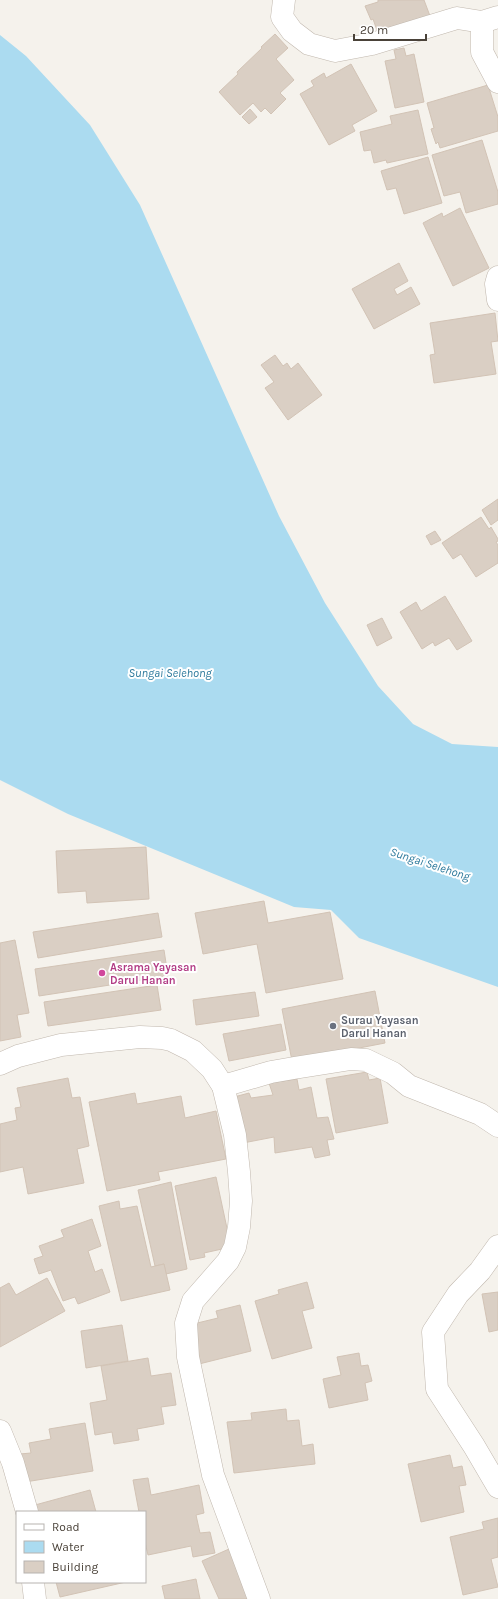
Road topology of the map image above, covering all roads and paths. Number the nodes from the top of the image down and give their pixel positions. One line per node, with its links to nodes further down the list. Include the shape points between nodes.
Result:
1 (284, 0): 2 (street, via 282,16 292,31 309,44 335,51 372,44 457,18)
2 (490, 20): 3 (street, via 482,52)
3 (498, 82)
4 (498, 277): 5 (street)
5 (498, 300)
6 (0, 1064): 7 (street, via 61,1044 140,1037 162,1038 184,1046 198,1055 212,1069)
7 (223, 1086): 8 (street, via 271,1072 351,1059 366,1060 393,1073 408,1086 480,1114); 15 (street, via 235,1135 240,1172 239,1227 235,1247 228,1261 193,1301 186,1323 188,1357 213,1475)
8 (498, 1126)
9 (498, 1246): 11 (street, via 480,1271 458,1294 433,1332 437,1389)
10 (0, 1431): 12 (street, via 13,1463)
11 (498, 1487)
12 (27, 1511)
13 (33, 1583): 14 (street)
14 (35, 1599)
15 (259, 1599)

